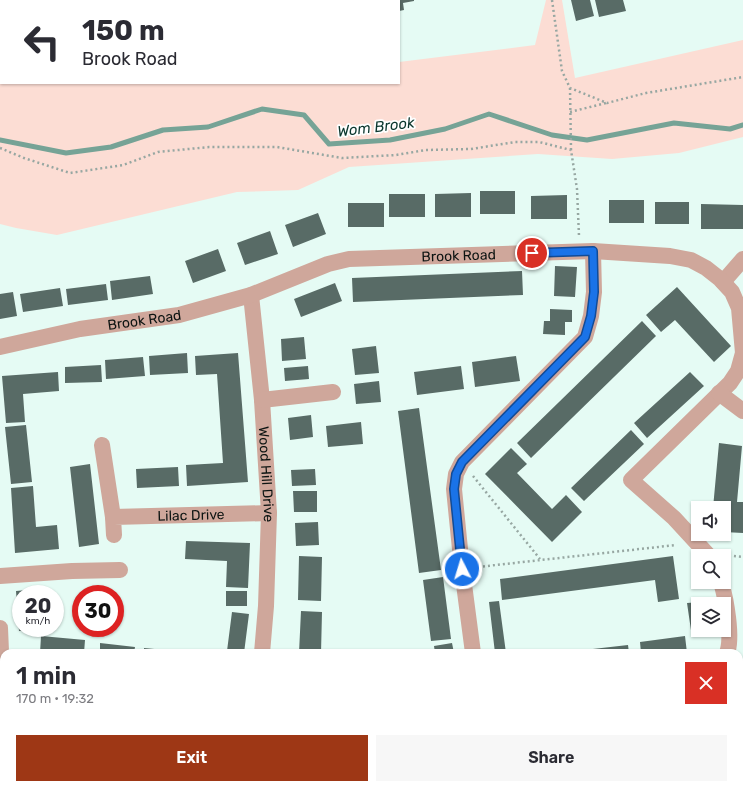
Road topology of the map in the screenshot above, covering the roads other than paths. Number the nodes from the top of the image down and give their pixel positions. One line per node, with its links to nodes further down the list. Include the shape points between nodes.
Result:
1 (593, 251): 3 (street, Brook Road, via 670,256 691,260); 4 (street, Brook Road, via 348,259 328,264); 21 (street, via 594,292 585,337 462,462 456,474 454,489)
2 (743, 259): 3 (street)
3 (723, 282): 7 (street, Brook Road, via 732,292 739,308 743,353 738,371)
4 (251, 295): 5 (street, Brook Road, via 178,315 80,329); 8 (street, Wood Hill Drive)
5 (0, 347)
6 (333, 392): 8 (street)
7 (719, 393): 9 (street); 14 (street, Brook Road, via 631,480 674,518)
8 (262, 400): 11 (street, Wood Hill Drive)
9 (743, 411)
10 (102, 446): 12 (street)
11 (269, 513): 12 (street, Lilac Drive); 20 (street, Wood Hill Drive)
12 (113, 517): 13 (street)
13 (114, 535)
14 (703, 549)
15 (120, 570): 16 (street)
16 (0, 576)
17 (722, 589): 22 (street)
18 (0, 628): 19 (street)
19 (1, 649)
20 (262, 649)
21 (472, 649)
22 (729, 649)

